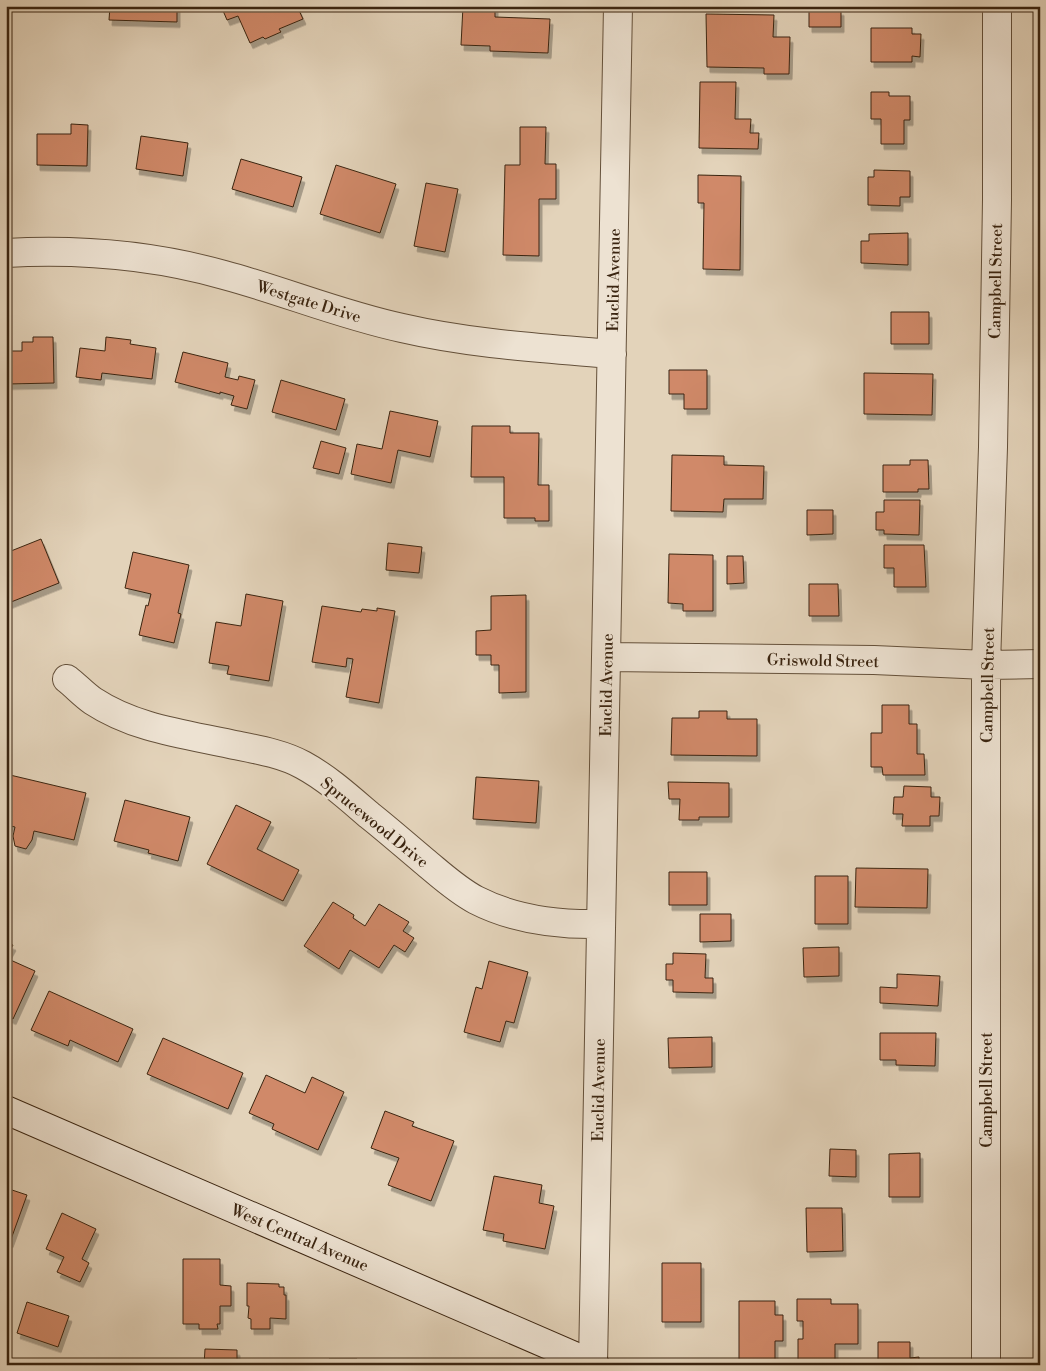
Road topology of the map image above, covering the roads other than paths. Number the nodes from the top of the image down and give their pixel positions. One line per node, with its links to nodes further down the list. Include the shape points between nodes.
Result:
1 (618, 6): 4 (street, Euclid Avenue)
2 (997, 6): 7 (street, Campbell Street, via 993,447)
3 (6, 253): 4 (street, Westgate Drive, via 44,251 119,255 176,264 224,275 341,313 403,329 484,343)
4 (612, 354): 5 (street, Euclid Avenue)
5 (606, 657): 7 (street, Griswold Street, via 874,660); 9 (street, Euclid Avenue)
6 (1040, 664): 7 (street, Griswold Street)
7 (986, 665): 12 (street, Campbell Street)
8 (67, 679): 9 (street, Sprucewood Drive, via 92,700 140,723 282,756 302,764 334,785 450,884 475,900 529,918)
9 (601, 924): 11 (street, Euclid Avenue)
10 (6, 1110): 11 (street, West Central Avenue)
11 (594, 1364)
12 (986, 1365)

